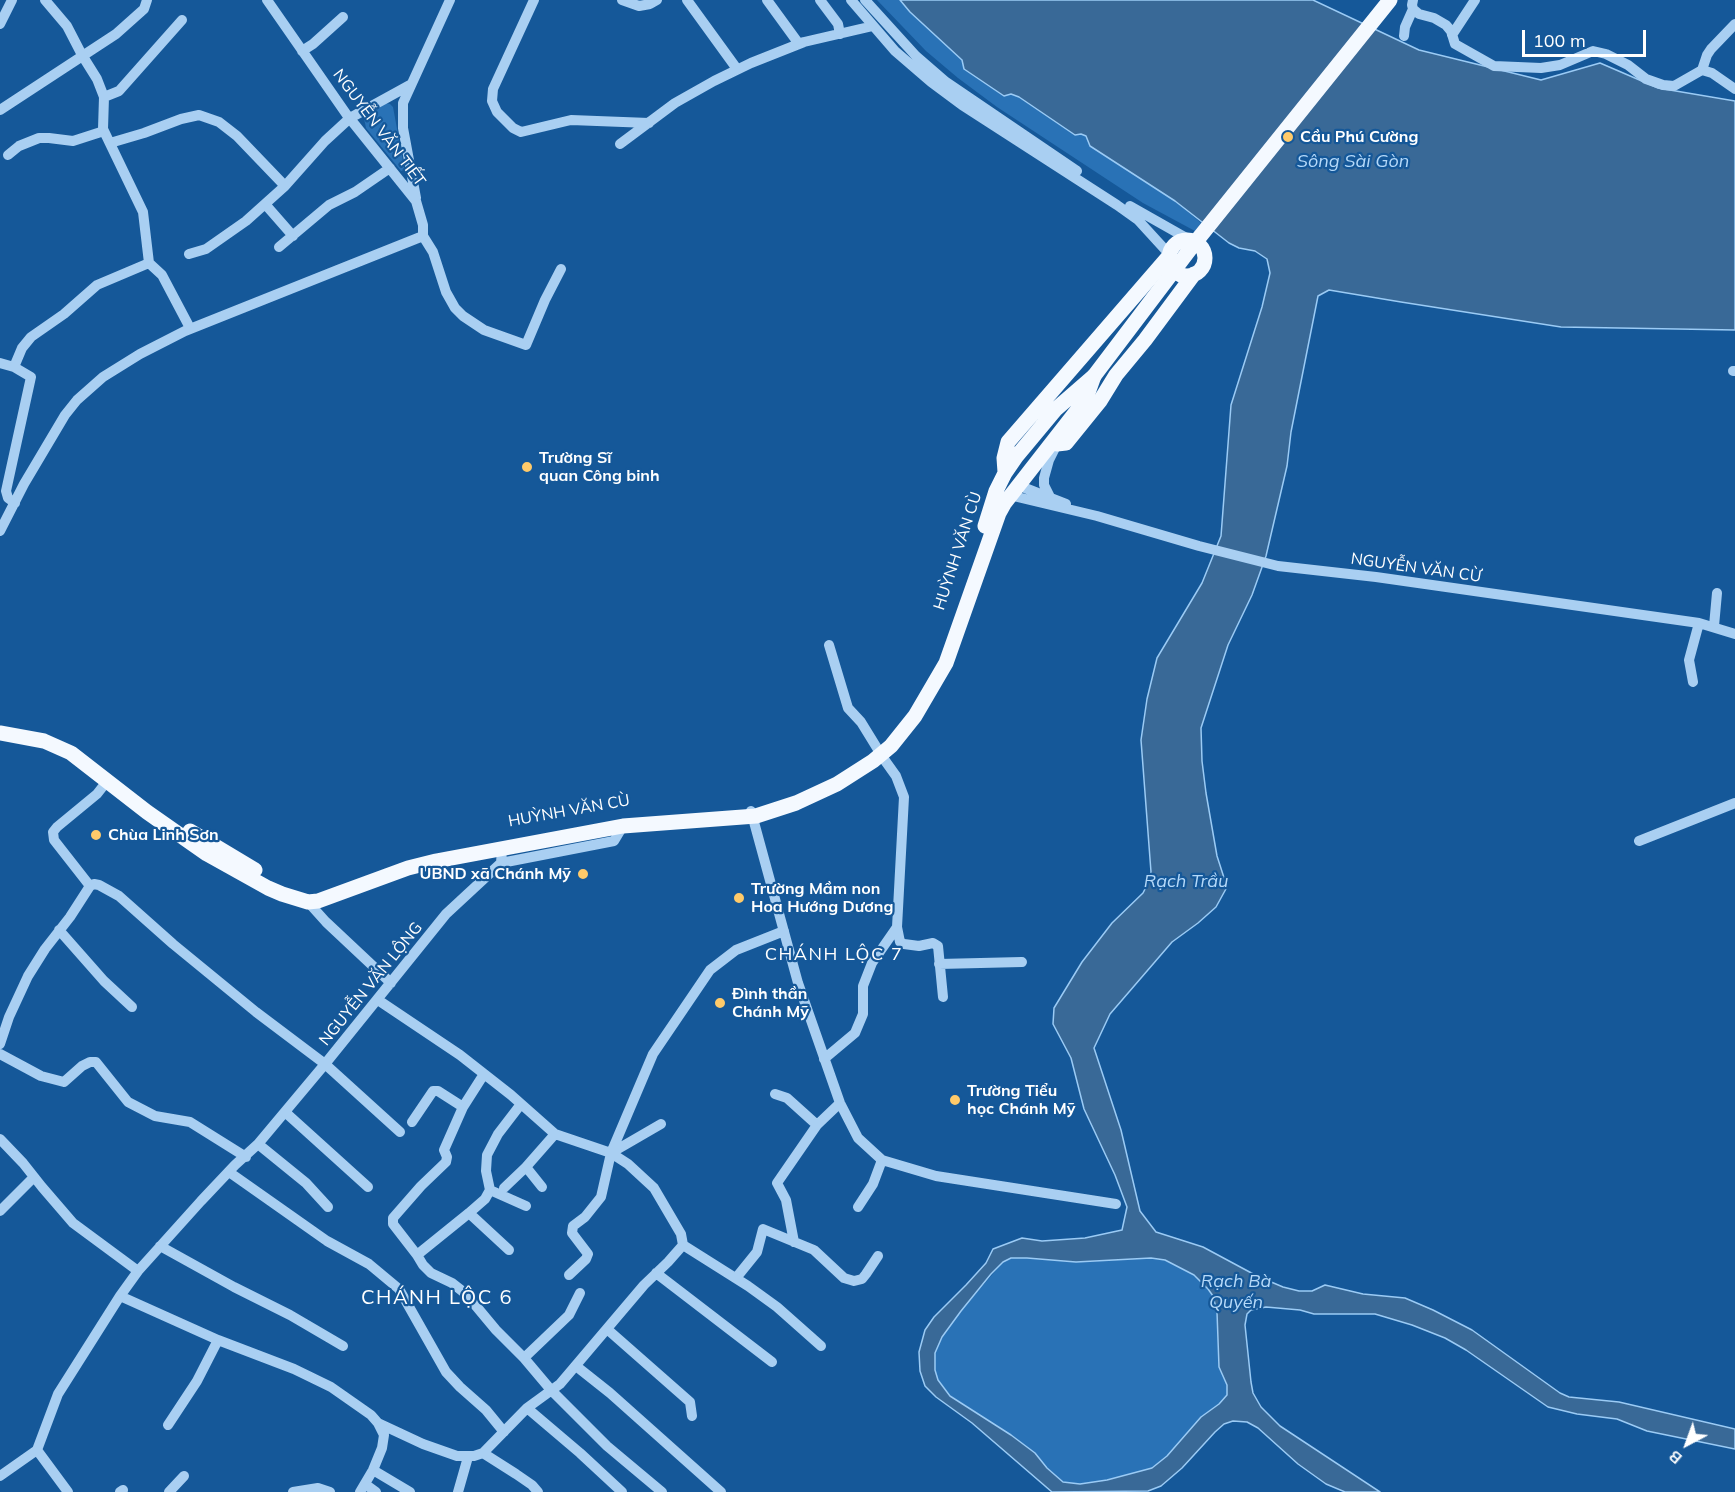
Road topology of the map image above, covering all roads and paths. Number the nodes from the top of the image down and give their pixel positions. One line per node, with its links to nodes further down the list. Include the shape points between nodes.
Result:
1 (12, 0): 19 (street)
2 (45, 0): 27 (street)
3 (147, 0): 27 (street, via 135,18)
4 (267, 0): 26 (street, NGUYỄN VĂN TIẾT)
5 (450, 0): 30 (street)
6 (534, 0): 36 (street, via 494,89 492,101 497,112 521,132 571,120)
7 (622, 0): 8 (street, via 639,6)
8 (657, 0)
9 (687, 0): 28 (street)
10 (768, 0): 25 (street)
11 (820, 0): 22 (street, via 838,24)
12 (852, 0): 21 (street)
13 (865, 0): 33 (street, via 916,56)
14 (1390, 0): 58 (main road, bridge, via 1194,244)
15 (1475, 0): 23 (street)
16 (1413, 4): 23 (street, via 1419,14 1442,22); 24 (street)
17 (343, 17): 26 (street)
18 (182, 20): 32 (street, via 119,91)
19 (0, 24)
20 (1735, 24): 29 (street, via 1711,49)
21 (873, 26): 22 (street); 33 (street, via 913,68)
22 (840, 34): 25 (street)
23 (1452, 34): 29 (street, via 1455,44 1494,66 1560,65 1593,51 1663,85 1681,84)
24 (1404, 36)
25 (799, 44): 28 (street)
26 (302, 51): 35 (street, NGUYỄN VĂN TIẾT)
27 (82, 55): 32 (street, via 98,79); 34 (street)
28 (737, 69): 36 (street)
29 (1702, 70): 31 (street)
30 (410, 85): 35 (street); 43 (street, via 402,116)
31 (1735, 89)
32 (104, 97): 37 (street)
33 (970, 105): 47 (street, via 1140,213); 51 (street, via 1138,220)
34 (0, 110)
35 (350, 118): 41 (street, NGUYỄN VĂN TIẾT); 42 (street)
36 (649, 123): 39 (street)
37 (104, 131): 38 (street); 40 (street, via 73,141 39,138)
38 (110, 143): 42 (street, via 199,115 219,122 237,136); 50 (street, via 143,212)
39 (620, 144)
40 (8, 155)
41 (390, 168): 43 (street, NGUYỄN VĂN TIẾT); 45 (street, via 329,206)
42 (285, 186): 44 (street)
43 (416, 201): 46 (street, NGUYỄN VĂN TIẾT)
44 (265, 204): 45 (street); 49 (street, via 206,249)
45 (293, 236): 48 (street)
46 (423, 236): 52 (street, NGUYỄN VĂN TIẾT, via 450,300 463,316 484,330 526,345); 55 (street)
47 (1190, 240): 51 (main road, via 1174,246); 53 (main road, via 1200,246 1205,256 1203,267)
48 (279, 247)
49 (189, 254)
50 (149, 263): 55 (street, via 162,275); 57 (street, via 97,285 31,337)
51 (1163, 265): 53 (main road, via 1188,276); 54 (main road, via 1161,273 1177,286); 60 (main road, via 1008,442)
52 (561, 269)
53 (1194, 274): 54 (main road)
54 (1175, 300): 59 (main road, via 1083,423 1066,443)
55 (190, 328): 63 (street, via 103,377 77,400 46,445)
56 (0, 363): 57 (street)
57 (14, 367): 63 (street, via 31,377 6,491)
58 (1094, 376): 59 (main road, via 1082,404); 60 (main road, HUỲNH VĂN CÙ, via 1056,409)
59 (1051, 448): 61 (main road); 62 (street, via 1044,478)
60 (1004, 465): 61 (main road, HUỲNH VĂN CÙ)
61 (1008, 490): 62 (street, NGUYỄN VĂN CỪ, via 1025,488); 64 (street, NGUYỄN VĂN CỪ); 74 (main road, via 946,663 915,716 891,746)
62 (1050, 497): 64 (street, NGUYỄN VĂN CỪ)
63 (15, 503): 65 (street)
64 (1097, 516): 67 (street, NGUYỄN VĂN CỪ, via 1278,566)
65 (0, 531)
66 (1717, 593): 68 (street)
67 (1700, 623): 68 (street, NGUYỄN VĂN CỪ); 71 (street, via 1689,660)
68 (1714, 626): 69 (street, NGUYỄN VĂN CỪ)
69 (1735, 634)
70 (829, 645): 74 (street, via 848,708)
71 (1693, 682)
72 (0, 724): 81 (main road, via 74,743 192,832)
73 (0, 733): 75 (main road, via 57,746)
74 (879, 751): 77 (main road, via 837,784 796,803); 82 (street, via 904,797)
75 (108, 780): 80 (street, via 53,832 54,840); 81 (main road, via 207,854 268,888)
76 (1735, 803): 78 (street)
77 (752, 814): 79 (main road, via 626,822); 84 (street)
78 (1639, 841)
79 (501, 851): 81 (main road, via 415,866 337,894); 87 (street, NGUYỄN VĂN LỘNG)
80 (90, 886): 83 (street); 94 (street, via 99,885 119,896 256,1012)
81 (304, 896): 87 (street)
82 (897, 927): 86 (street, via 900,942 938,946); 93 (street, via 872,963 863,986 863,1014 855,1033)
83 (59, 930): 90 (street); 91 (street, via 28,976)
84 (784, 932): 93 (street); 108 (street, via 736,950 710,970 653,1054)
85 (1022, 962): 86 (street)
86 (939, 964): 88 (street)
87 (391, 983): 89 (street, NGUYỄN VĂN LỘNG)
88 (942, 997)
89 (378, 1000): 94 (street, NGUYỄN VĂN LỘNG); 95 (street)
90 (132, 1007)
91 (0, 1044)
92 (0, 1054): 109 (street, via 41,1076 64,1082 82,1066 96,1062 128,1102 155,1116 190,1122)
93 (824, 1059): 97 (street)
94 (326, 1064): 100 (street); 104 (street, NGUYỄN VĂN LỘNG)
95 (484, 1074): 98 (street); 99 (street)
96 (775, 1094): 103 (street, via 786,1098)
97 (840, 1103): 103 (street); 110 (street, via 858,1138)
98 (521, 1104): 105 (street); 117 (street, via 487,1155)
99 (463, 1107): 101 (street, via 433,1091); 128 (street, via 444,1150 446,1162 393,1218 393,1224)
100 (285, 1112): 107 (street); 114 (street)
101 (412, 1122)
102 (661, 1124): 108 (street)
103 (817, 1125): 124 (street, via 777,1183 786,1200)
104 (400, 1132)
105 (555, 1134): 108 (street); 111 (street)
106 (0, 1139): 113 (street)
107 (258, 1144): 109 (street); 120 (street, via 306,1183)
108 (611, 1153): 125 (street, via 654,1188 681,1234); 132 (street, via 601,1197 573,1226 572,1233 588,1254)
109 (246, 1156): 112 (street)
110 (882, 1160): 118 (street, via 936,1176); 121 (street)
111 (526, 1167): 115 (street); 116 (street)
112 (229, 1172): 126 (street); 148 (street, via 327,1241 369,1264 399,1289 446,1372)
113 (34, 1177): 122 (street); 130 (street, via 73,1222)
114 (368, 1187)
115 (542, 1187)
116 (504, 1188)
117 (490, 1190): 119 (street); 123 (street)
118 (1116, 1204)
119 (526, 1206)
120 (328, 1207)
121 (858, 1207)
122 (0, 1211)
123 (469, 1214): 127 (street); 128 (street)
124 (794, 1242): 129 (street, via 814,1250 844,1278 854,1281 866,1274); 133 (street, via 763,1229 757,1252)
125 (683, 1245): 131 (street); 133 (street)
126 (160, 1246): 130 (street); 138 (street)
127 (509, 1250)
128 (417, 1255): 140 (street, via 431,1273 466,1294)
129 (878, 1256)
130 (138, 1271): 135 (street)
131 (656, 1273): 136 (street); 141 (street)
132 (569, 1275)
133 (736, 1278): 139 (street)
134 (580, 1293): 140 (street, via 569,1315)
135 (120, 1296): 137 (street); 149 (street, via 58,1394)
136 (607, 1329): 142 (street); 145 (street, via 690,1402)
137 (218, 1340): 146 (street, via 332,1387); 147 (street)
138 (343, 1346)
139 (821, 1346)
140 (525, 1358): 143 (street)
141 (772, 1362)
142 (576, 1366): 143 (street); 166 (street)
143 (551, 1390): 144 (street); 165 (street, via 607,1446)
144 (527, 1408): 148 (street); 164 (street)
145 (692, 1416)
146 (378, 1423): 151 (street, via 442,1451); 152 (street, via 384,1435)
147 (168, 1425)
148 (504, 1432): 150 (street)
149 (38, 1450): 153 (street); 156 (street)
150 (483, 1453): 151 (street); 163 (street)
151 (468, 1456): 162 (street)
152 (374, 1470): 155 (street); 161 (street)
153 (0, 1476)
154 (184, 1476): 157 (street)
155 (362, 1488): 160 (street)
156 (68, 1492)
157 (169, 1492)
158 (293, 1492): 159 (street, via 318,1488)
159 (330, 1492)
160 (376, 1492)
161 (410, 1492)
162 (458, 1492)
163 (538, 1492)
164 (622, 1492)
165 (662, 1492)
166 (721, 1492)

